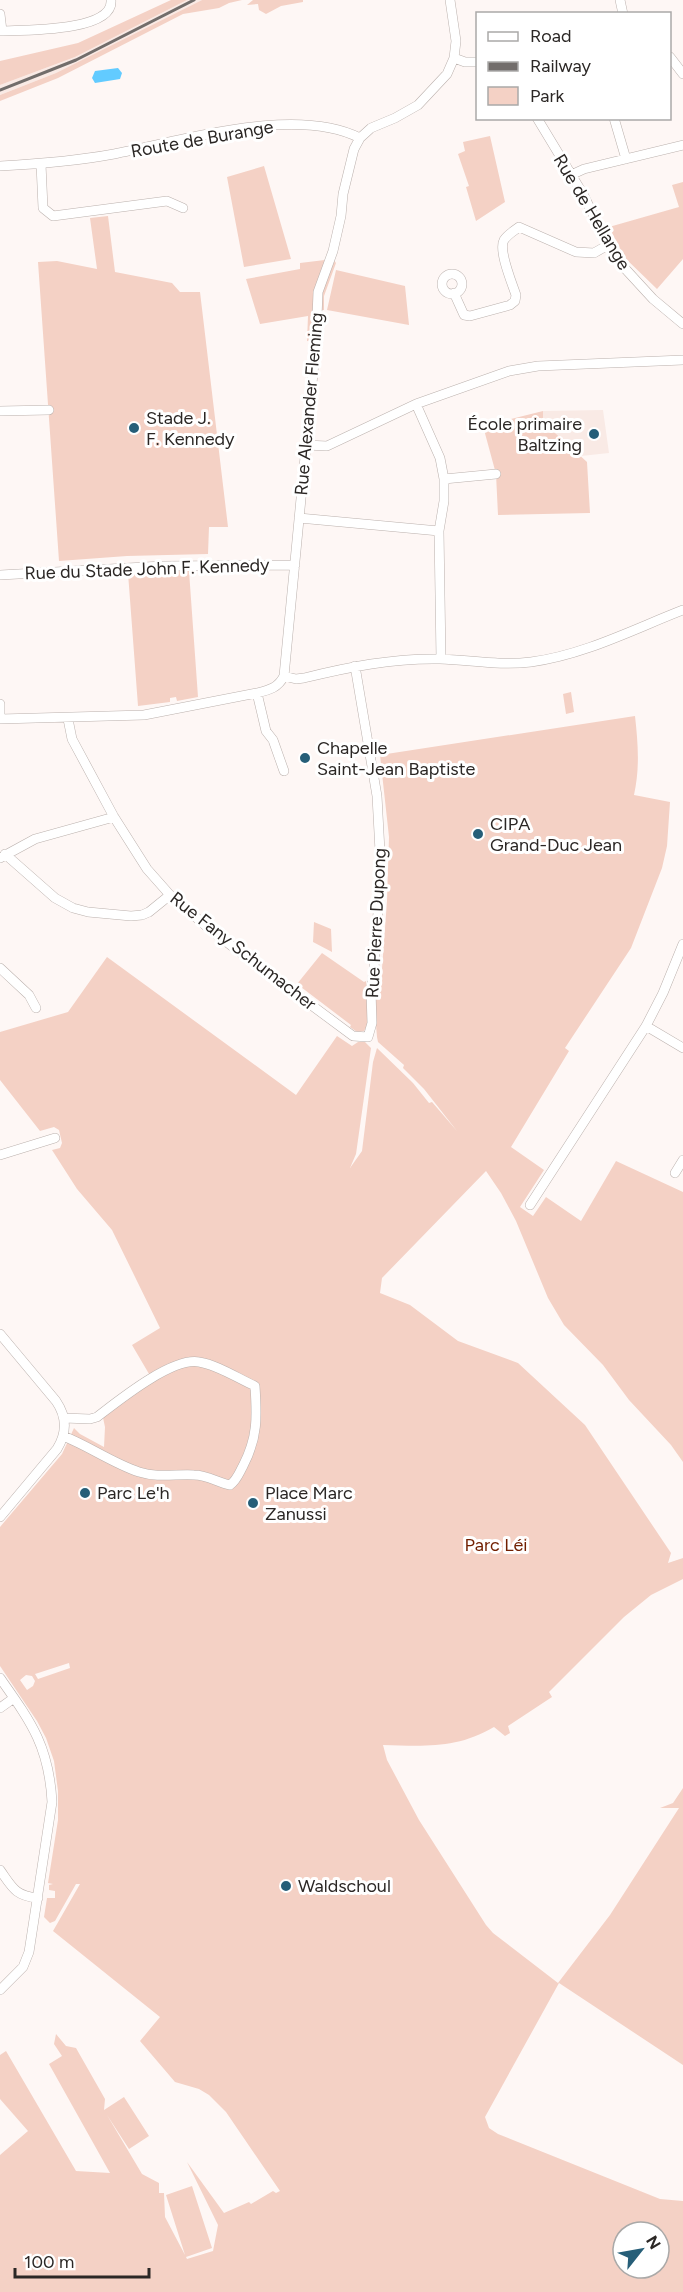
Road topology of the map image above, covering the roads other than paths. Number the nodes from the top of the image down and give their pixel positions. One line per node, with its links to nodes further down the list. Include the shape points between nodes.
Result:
1 (111, 0): 4 (street, via 108,13 82,25)
2 (450, 0): 5 (street, via 456,41)
3 (0, 14): 4 (street)
4 (1, 31)
5 (454, 58): 7 (street); 11 (street, via 447,74 418,105 371,128)
6 (671, 59): 8 (street)
7 (476, 62)
8 (683, 74)
9 (538, 120): 16 (street, Rue de Hellange)
10 (615, 120): 13 (street)
11 (360, 138): 14 (street, Route de Burange, via 346,131 274,125); 25 (street, Rue Alexander Fleming, via 351,160 333,251 318,292)
12 (683, 145): 13 (street)
13 (626, 159): 16 (street)
14 (41, 164): 15 (street, Route de Burange); 17 (street, via 43,207 53,216 167,201)
15 (0, 166)
16 (571, 175): 18 (street, Rue de Hellange)
17 (183, 208)
18 (608, 245): 19 (street, via 594,253 576,252 519,227 502,242 515,301 470,316 460,310); 20 (street, Rue de Hellange, via 635,281)
19 (454, 293)
20 (683, 324)
21 (683, 360): 22 (street, via 538,366 509,371)
22 (416, 404): 25 (street, via 327,446); 27 (street, via 440,458)
23 (49, 410): 24 (street)
24 (0, 411)
25 (306, 445): 28 (street, Rue Alexander Fleming)
26 (496, 474): 27 (street)
27 (444, 479): 29 (street)
28 (299, 518): 29 (street); 30 (street, Rue Alexander Fleming)
29 (439, 531): 33 (street)
30 (295, 565): 31 (street, Rue du Stade John F. Kennedy, via 163,566); 35 (street, Rue Alexander Fleming)
31 (0, 575)
32 (683, 610): 33 (street, via 548,659 506,664)
33 (441, 659): 34 (street, via 401,659)
34 (355, 666): 35 (street, via 304,678); 48 (street, Rue Pierre Dupong, via 377,796 381,851 372,1023)
35 (284, 676): 36 (street, via 277,686)
36 (257, 693): 39 (street, via 144,715); 40 (street, via 266,731)
37 (0, 704): 38 (street)
38 (0, 719): 39 (street)
39 (68, 719): 41 (street, Rue Fany Schumacher, via 72,739)
40 (284, 771)
41 (114, 817): 42 (street, via 35,839); 43 (street, Rue Fany Schumacher, via 147,869)
42 (3, 856): 43 (street, via 55,898 88,912 142,915)
43 (170, 895): 48 (street, Rue Fany Schumacher, via 353,1036)
44 (683, 944): 47 (street)
45 (0, 968): 46 (street, via 29,994)
46 (36, 1008)
47 (645, 1026): 49 (street); 54 (street)
48 (368, 1037)
49 (683, 1048)
50 (55, 1138): 51 (street)
51 (0, 1155)
52 (683, 1160): 53 (street)
53 (675, 1173)
54 (530, 1205)
55 (2, 1340): 56 (street, via 56,1401)
56 (64, 1418): 57 (street); 57 (street, via 97,1417 171,1367 189,1361 210,1365 255,1386 252,1449 230,1485 195,1475 142,1473)
57 (63, 1436): 58 (street, via 57,1449)
58 (0, 1517)
59 (0, 1678): 60 (street)
60 (14, 1698): 61 (street); 63 (street, via 40,1740 51,1777 52,1810)
61 (0, 1708)
62 (0, 1870): 63 (street, via 17,1893)
63 (38, 1898): 64 (street, via 23,1967)
64 (0, 1990)

